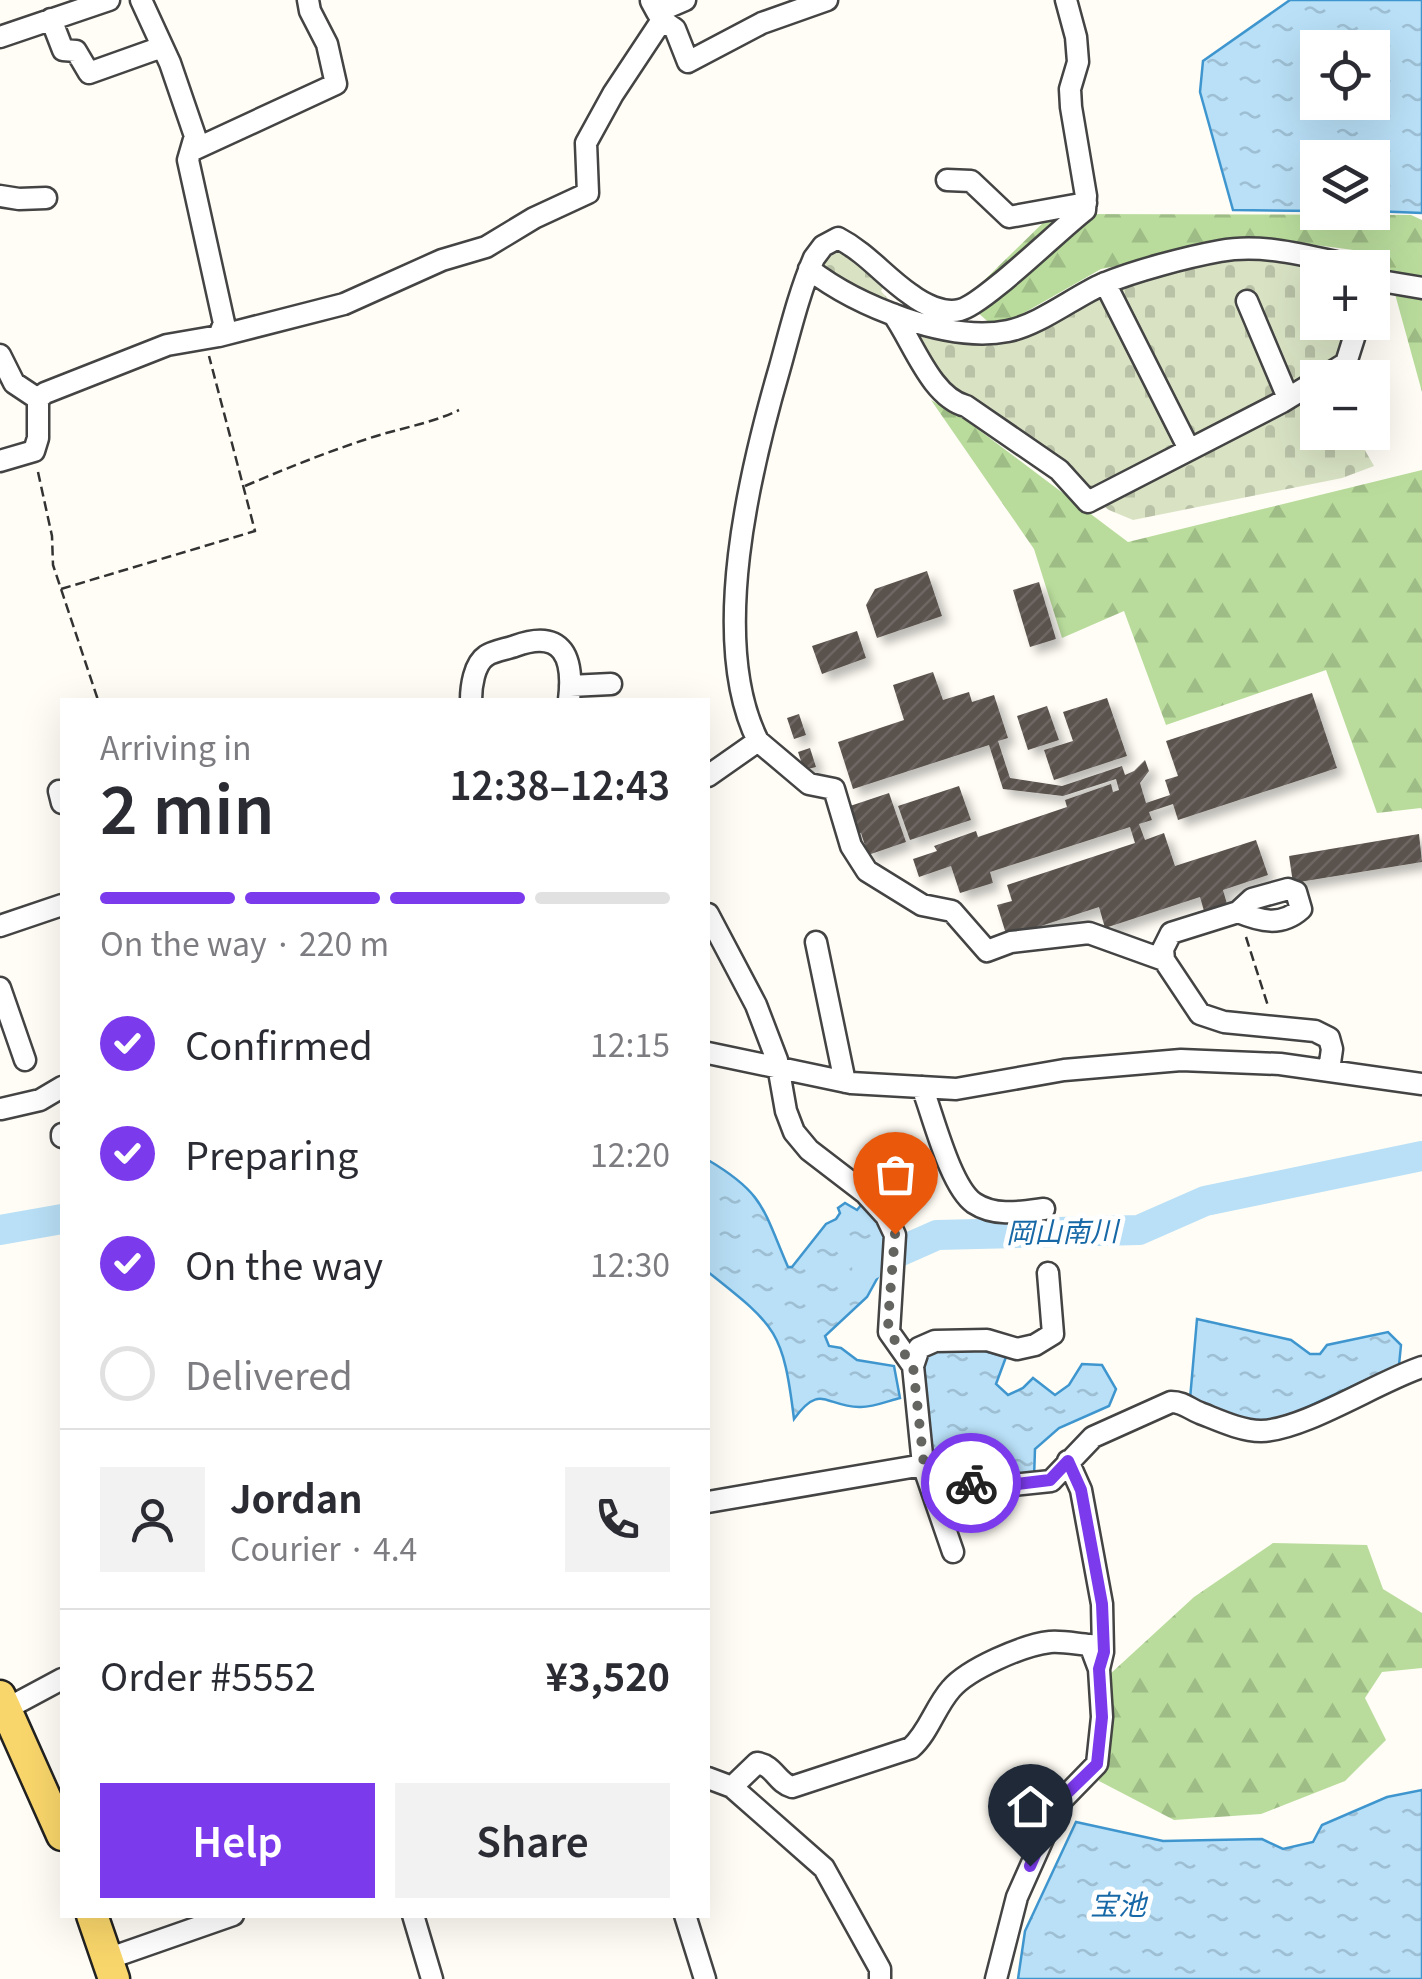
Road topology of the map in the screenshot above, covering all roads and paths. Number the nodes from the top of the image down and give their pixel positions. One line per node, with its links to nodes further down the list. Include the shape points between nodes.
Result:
1 (109, 0): 7 (street)
2 (141, 0): 11 (street)
3 (308, 0): 12 (street, via 336,84)
4 (686, 0): 8 (street)
5 (827, 0): 8 (street, via 762,23 688,62 675,29)
6 (1066, 0): 16 (street, via 1076,37 1070,89)
7 (69, 6): 9 (street)
8 (656, 11): 24 (street, via 586,143 588,192 486,247 344,304)
9 (51, 19): 10 (street); 11 (street, via 63,50 76,52 88,72)
10 (0, 37)
11 (162, 46): 12 (street, via 194,136)
12 (191, 151): 24 (street, via 224,323)
13 (947, 180): 16 (street, via 970,181 1010,217)
14 (0, 196): 15 (street)
15 (46, 198)
16 (1086, 203): 18 (street, via 1086,210 962,310 926,304 838,238 823,246)
17 (1300, 256): 19 (street, via 1221,250)
18 (809, 270): 23 (street); 39 (street, via 749,479 740,538 738,670)
19 (1106, 283): 23 (street, via 1011,330 972,334); 30 (street)
20 (1390, 283): 21 (street)
21 (1422, 288)
22 (1247, 301): 27 (street)
23 (892, 312): 30 (street, via 938,390 1059,470 1088,502)
24 (212, 337): 28 (street, via 167,345); 33 (path)
25 (0, 354): 28 (street, via 14,384)
26 (1300, 391): 27 (street)
27 (1288, 398): 30 (street)
28 (38, 399): 31 (street)
29 (459, 410): 33 (path)
30 (1189, 449)
31 (34, 451): 32 (street); 34 (path)
32 (0, 462)
33 (244, 486): 34 (path, via 255,530)
34 (60, 590): 37 (path)
35 (611, 684): 36 (street)
36 (570, 693): 38 (street, via 568,659 544,641 484,656)
37 (97, 698)
38 (471, 698)
39 (758, 741): 40 (street); 46 (street, via 809,784 834,789 851,846 867,870 922,905 952,910 987,951 1089,933)
40 (710, 775)
41 (60, 911): 44 (street)
42 (1238, 912): 46 (street, via 1172,934); 48 (path)
43 (710, 918): 52 (street, via 756,1005)
44 (0, 926)
45 (816, 942): 54 (street)
46 (1164, 960): 48 (street, via 1200,1014)
47 (0, 988): 50 (street)
48 (1279, 1026): 51 (street); 53 (street, via 1329,1038)
49 (710, 1053): 52 (street)
50 (25, 1060)
51 (1280, 1064): 53 (street); 56 (street, via 1182,1060 1064,1070 956,1089)
52 (778, 1068): 54 (street); 61 (street, via 794,1132 865,1193 895,1234 889,1332)
53 (1329, 1070): 55 (street)
54 (846, 1082): 56 (street)
55 (1422, 1084)
56 (922, 1087): 59 (street, via 956,1179 972,1202 1012,1214)
57 (60, 1088): 58 (street)
58 (2, 1109)
59 (1044, 1208)
60 (1048, 1273): 61 (street, via 1053,1334 1017,1350 986,1340 934,1341 920,1348)
61 (913, 1366): 64 (street)
62 (1422, 1367): 63 (street, via 1263,1431 1171,1402 1093,1437)
63 (1068, 1461): 64 (street, via 1050,1480 984,1488); 67 (street, via 1081,1490 1102,1604)
64 (924, 1465): 65 (street); 66 (street)
65 (710, 1502)
66 (953, 1552)
67 (1099, 1669): 71 (street, via 1090,1645 1051,1642 1018,1651 960,1680 910,1748 792,1787 758,1763); 81 (street, via 1097,1764 1058,1802 1016,1898)
68 (60, 1680): 69 (street)
69 (3, 1703): 72 (main road)
70 (710, 1779): 71 (street)
71 (732, 1787): 80 (street, via 824,1868)
72 (60, 1830)
73 (93, 1918): 77 (main road)
74 (225, 1918): 77 (street)
75 (414, 1918): 78 (street)
76 (686, 1918): 79 (street)
77 (110, 1969)
78 (432, 1979)
79 (705, 1979)
80 (880, 1979)
81 (996, 1979)

